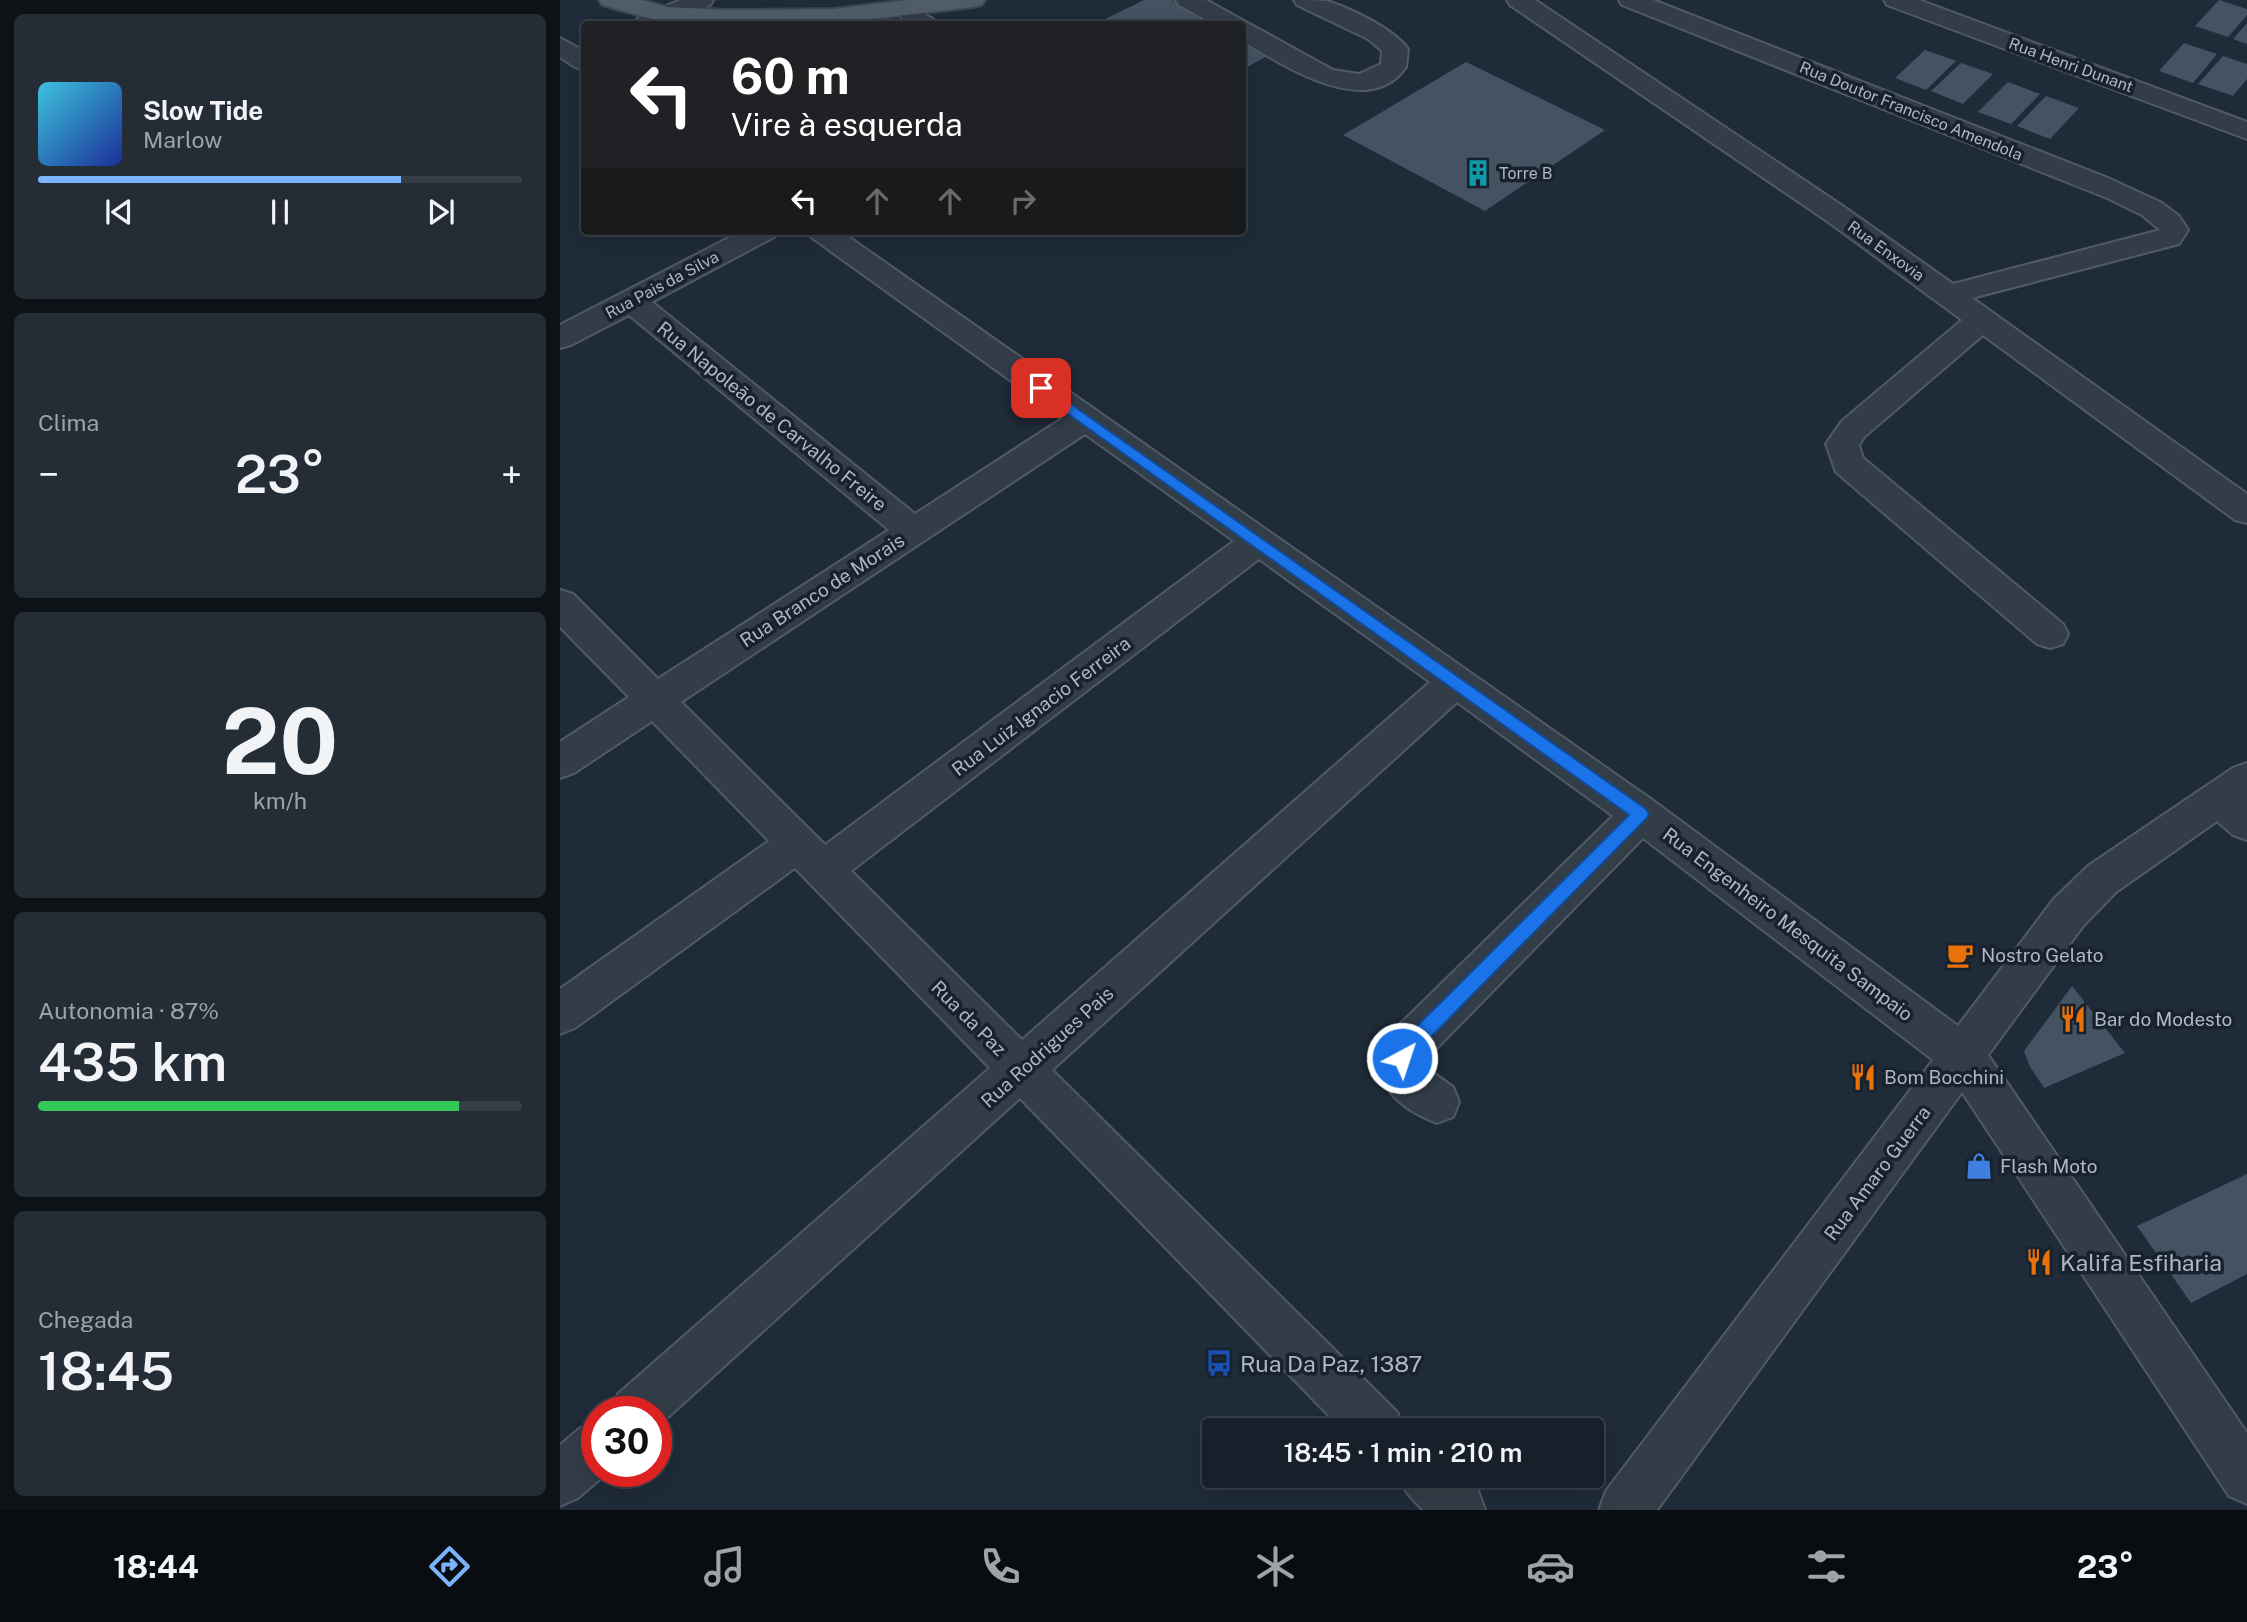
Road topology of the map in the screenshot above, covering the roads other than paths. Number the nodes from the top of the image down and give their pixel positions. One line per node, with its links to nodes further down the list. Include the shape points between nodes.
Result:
1 (611, 0): 12 (main road)
2 (701, 0): 12 (street)
3 (972, 0): 11 (main road)
4 (1188, 0): 14 (street)
5 (1306, 0): 15 (street, via 1377,34 1395,49 1393,67 1373,79 1330,79)
6 (1519, 0): 9 (street, Rua Enxovia)
7 (1631, 0): 19 (street, Rua Doutor Francisco Amendola, via 2132,199 2174,229 2169,238)
8 (1896, 0): 16 (street, Rua Henri Dunant)
9 (1558, 9): 19 (street, Rua Enxovia)
10 (833, 16): 11 (main road); 12 (main road); 13 (street)
11 (917, 16)
12 (657, 19)
13 (816, 21)
14 (1226, 21)
15 (1246, 32)
16 (2247, 131)
17 (756, 235): 20 (street, Rua Pais da Silva)
18 (827, 235): 23 (street, Rua Engenheiro Mesquita Sampaio)
19 (1947, 295): 21 (street, Rua Enxovia)
20 (631, 301): 22 (street, Rua Pais da Silva); 25 (street, Rua Napoleão de Carvalho Freire)
21 (1982, 320): 24 (street, Rua Enxovia); 28 (street, via 1853,429 1842,444 1848,464)
22 (560, 338)
23 (1085, 419): 25 (street, Rua Branco de Morais); 26 (street, Rua Engenheiro Mesquita Sampaio)
24 (2247, 511)
25 (912, 530): 30 (street, Rua Branco de Morais)
26 (1259, 541): 29 (street, Rua Engenheiro Mesquita Sampaio); 34 (street, Rua Luiz Ignacio Ferreira)
27 (560, 604): 30 (street, Rua da Paz)
28 (2050, 634)
29 (1457, 681): 33 (street, Rua Engenheiro Mesquita Sampaio); 37 (street, Rua Rodrigues Pais)
30 (654, 699): 31 (street, Rua Branco de Morais); 34 (street, Rua da Paz)
31 (560, 762)
32 (2238, 800): 36 (street, Rua Amaro Guerra, via 2087,892)
33 (1641, 814): 36 (street, Rua Engenheiro Mesquita Sampaio); 38 (street, via 1404,1051 1403,1077)
34 (809, 857): 35 (street, Rua Luiz Ignacio Ferreira); 37 (street, Rua da Paz)
35 (560, 1014)
36 (1963, 1056): 42 (street, Rua Engenheiro Mesquita Sampaio); 46 (street, Rua Amaro Guerra)
37 (1021, 1071): 39 (street, Rua Rodrigues Pais); 40 (street, Rua da Paz)
38 (1437, 1102)
39 (654, 1396)
40 (1367, 1418)
41 (581, 1461): 43 (street)
42 (2247, 1478)
43 (560, 1480)
44 (1438, 1488): 45 (street)
45 (1460, 1510)
46 (1625, 1510)

